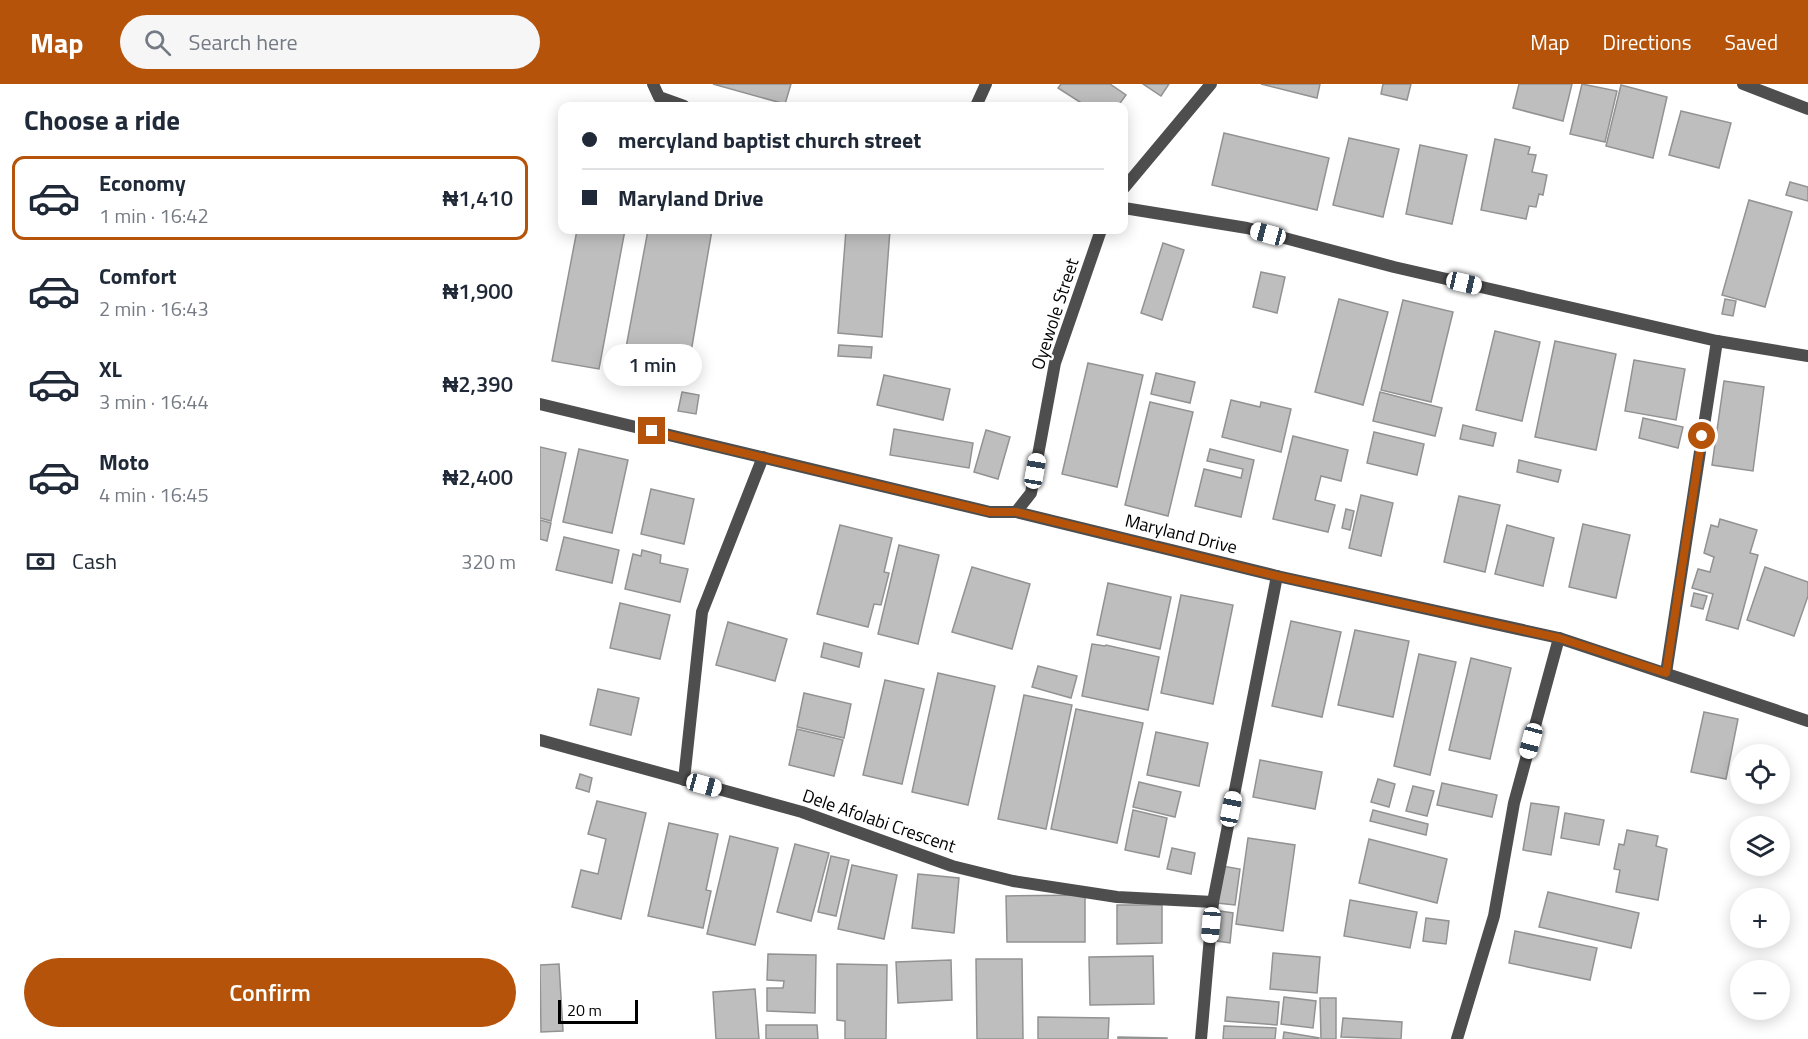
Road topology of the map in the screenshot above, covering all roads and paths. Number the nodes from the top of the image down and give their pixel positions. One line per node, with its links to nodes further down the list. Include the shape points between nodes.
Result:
1 (653, 84): 5 (street, via 659,98)
2 (986, 84): 6 (street)
3 (1211, 84): 8 (street)
4 (1743, 84): 7 (street)
5 (672, 102)
6 (978, 102)
7 (1808, 109)
8 (1128, 183)
9 (1128, 209): 11 (street, via 1247,228 1395,267)
10 (1100, 234): 15 (street, Oyewole Street, via 1055,363 1031,493)
11 (1717, 342): 12 (street); 18 (street)
12 (1808, 356)
13 (540, 404): 14 (street, Maryland Drive)
14 (764, 458): 15 (street, Maryland Drive, via 990,512); 21 (street, via 702,612)
15 (1016, 512): 16 (street, Maryland Drive)
16 (1277, 576): 17 (street, Maryland Drive); 22 (street)
17 (1559, 638): 18 (street, Maryland Drive); 24 (street, via 1514,803 1494,916)
18 (1666, 673): 19 (street, Maryland Drive)
19 (1808, 721)
20 (540, 740): 21 (street, Dele Afolabi Crescent)
21 (684, 780): 22 (street, Dele Afolabi Crescent, via 802,812 952,866 1013,881 1117,897)
22 (1213, 902): 23 (street)
23 (1200, 1039)
24 (1457, 1039)

